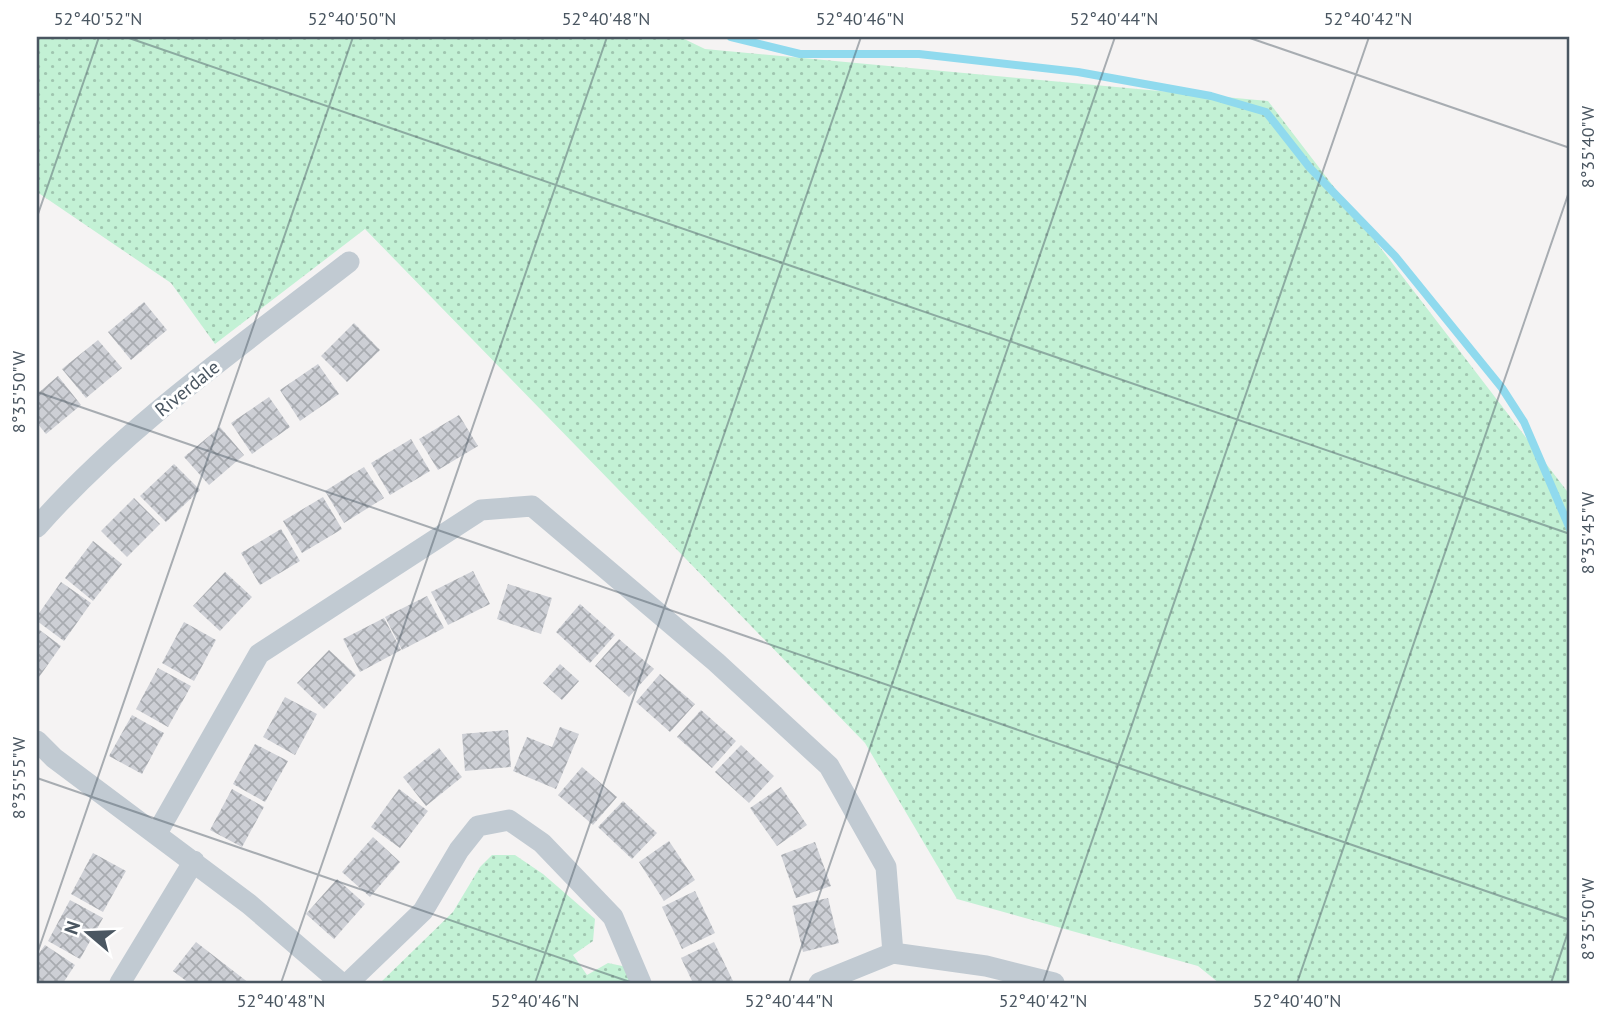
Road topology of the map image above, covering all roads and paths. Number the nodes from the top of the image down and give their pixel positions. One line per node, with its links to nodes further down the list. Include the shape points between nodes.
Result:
1 (349, 262): 2 (street, Riverdale, via 173,399 63,497)
2 (37, 527)
3 (37, 741): 4 (street)
4 (157, 832): 5 (street); 6 (street, via 259,654 481,510 531,506 716,662 829,766 886,866)
5 (194, 861): 7 (street); 8 (street)
6 (893, 953): 11 (street); 12 (street, via 986,965)
7 (122, 983)
8 (341, 983)
9 (348, 983): 10 (street, via 423,911 478,826 509,820 542,844 613,917)
10 (641, 983)
11 (819, 983)
12 (1054, 983)

